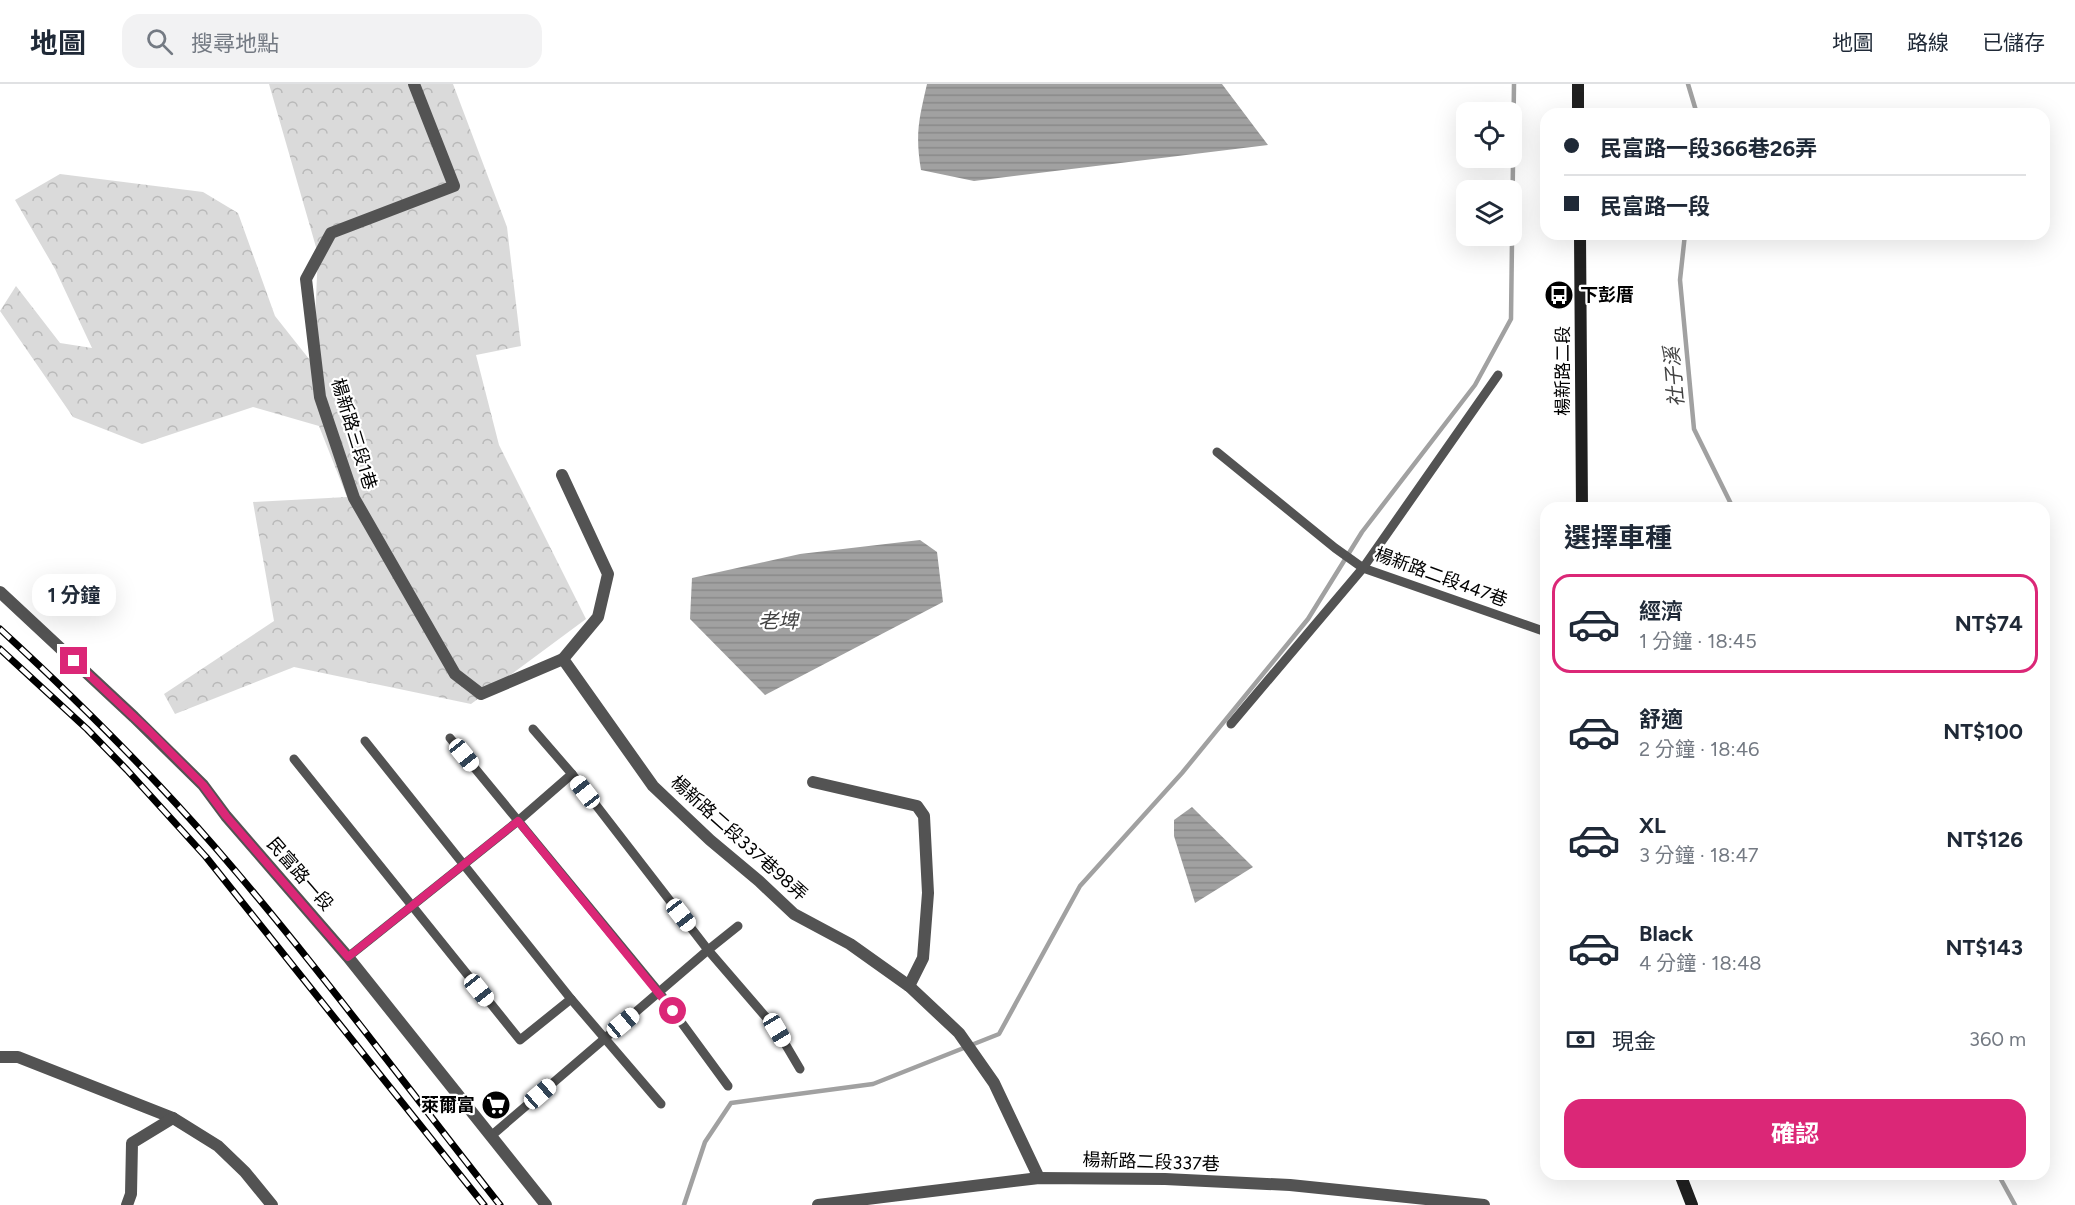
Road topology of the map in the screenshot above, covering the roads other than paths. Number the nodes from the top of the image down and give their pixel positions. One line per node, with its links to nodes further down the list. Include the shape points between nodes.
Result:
1 (414, 84): 12 (street, 楊新路三段1巷, via 454,186 332,232 306,279 320,397 354,498 455,674 481,694)
2 (1578, 84): 3 (main road)
3 (1578, 108)
4 (1580, 240): 8 (main road, 楊新路二段)
5 (1498, 375): 9 (lane)
6 (1217, 452): 9 (lane, 楊新路二段447巷)
7 (562, 475): 12 (street, via 608,574 598,617)
8 (1582, 502)
9 (1363, 568): 11 (lane, 楊新路二段447巷); 13 (lane)
10 (0, 592): 25 (street, 民富路一段, via 182,763)
11 (1540, 630)
12 (563, 659): 26 (street, 楊新路二段337巷98弄, via 653,786 710,840 794,914 850,944)
13 (1231, 724)
14 (533, 729): 18 (lane)
15 (450, 738): 20 (lane)
16 (364, 741): 21 (lane)
17 (294, 759): 22 (lane)
18 (572, 774): 20 (lane); 24 (lane)
19 (813, 782): 26 (street, via 917,806 924,816 928,893 923,958)
20 (518, 821): 21 (lane); 27 (lane)
21 (463, 865): 22 (lane); 28 (lane)
22 (412, 906): 25 (lane); 28 (lane, via 520,1040)
23 (738, 926): 24 (lane)
24 (708, 950): 27 (lane); 31 (lane, via 777,1030)
25 (348, 957): 35 (street, 民富路一段)
26 (909, 986): 36 (street, 楊新路二段337巷98弄, via 959,1033 994,1083)
27 (659, 992): 29 (lane); 32 (lane)
28 (571, 999): 29 (lane)
29 (605, 1038): 33 (lane); 35 (lane)
30 (0, 1057): 34 (street, via 18,1057)
31 (800, 1069)
32 (728, 1086)
33 (661, 1104)
34 (173, 1118): 40 (street, via 132,1143); 41 (street, via 218,1146)
35 (491, 1136): 38 (street, 民富路一段)
36 (1039, 1178): 39 (street, 楊新路二段337巷); 42 (street, 楊新路二段337巷, via 1290,1185)
37 (1682, 1180): 43 (main road)
38 (541, 1203)
39 (825, 1204)
40 (127, 1205)
41 (272, 1205)
42 (1484, 1205)
43 (1692, 1205)

